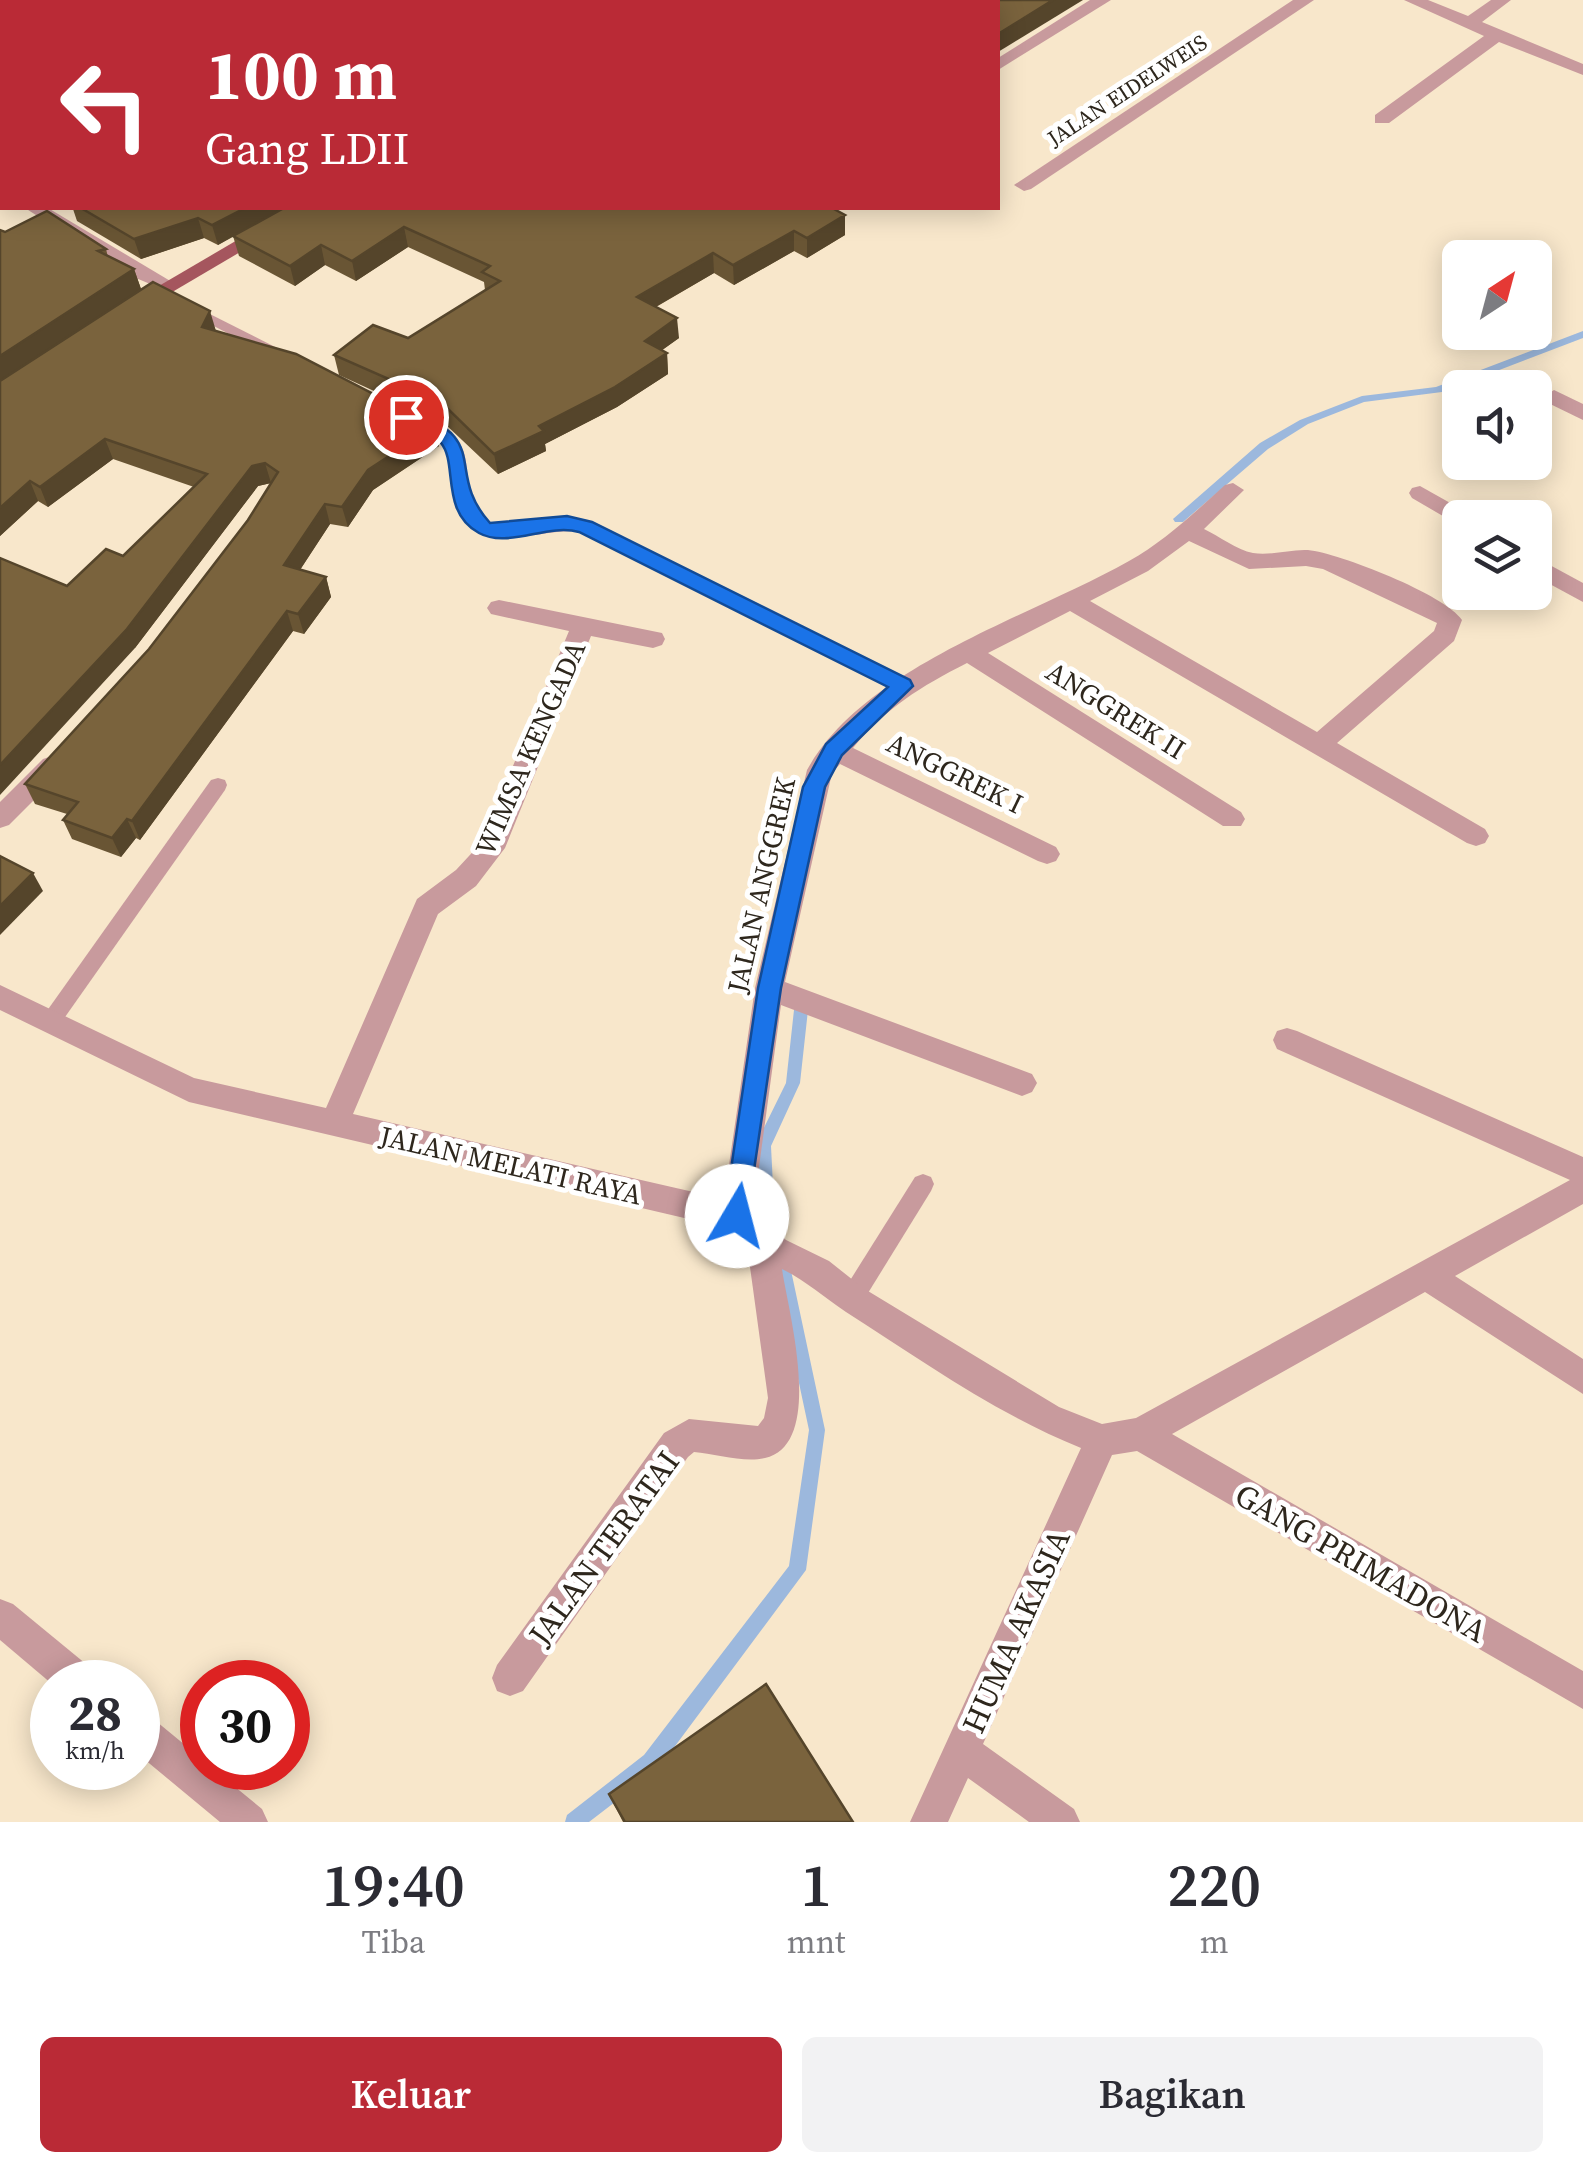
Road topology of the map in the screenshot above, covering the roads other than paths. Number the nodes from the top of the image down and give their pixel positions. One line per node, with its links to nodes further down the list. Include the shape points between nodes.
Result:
1 (1102, 0): 7 (street)
2 (1305, 0): 10 (street, JALAN EIDELWEIS)
3 (1413, 0): 5 (street)
4 (1502, 0): 5 (street)
5 (1471, 22): 6 (street)
6 (1499, 34): 8 (street); 9 (street)
7 (1000, 64)
8 (1583, 70)
9 (1382, 119)
10 (1024, 185)
11 (37, 210): 15 (street)
12 (300, 210): 15 (main road)
13 (312, 210): 14 (street)
14 (327, 214)
15 (162, 288): 16 (main road); 17 (lane)
16 (111, 322)
17 (300, 365)
18 (1554, 397): 20 (street)
19 (388, 409): 32 (lane, via 454,445 458,486 483,528 567,522 585,527)
20 (1583, 413)
21 (1233, 490): 24 (street, JALAN ANGGREK)
22 (1420, 493): 23 (street)
23 (1442, 507)
24 (1188, 531): 27 (street, JALAN ANGGREK, via 1140,565); 33 (street, via 1249,562 1328,562 1450,620 1445,635)
25 (1552, 575): 26 (street)
26 (1583, 594)
27 (1070, 600): 31 (street, JALAN ANGGREK); 33 (street)
28 (499, 608): 29 (street, WIMSA KENGADA)
29 (584, 626): 30 (street, WIMSA KENGADA); 46 (street, WIMSA KENGADA, via 492,848 466,878 427,906)
30 (653, 640)
31 (968, 652): 32 (street, JALAN ANGGREK); 38 (street, ANGGREK II)
32 (902, 686): 35 (street, JALAN ANGGREK)
33 (1319, 745): 39 (street)
34 (68, 748): 37 (street)
35 (834, 750): 40 (street, ANGGREK I); 41 (street, JALAN ANGGREK, via 814,787)
36 (218, 785): 43 (lane)
37 (0, 818)
38 (1232, 819)
39 (1476, 836)
40 (1048, 854)
41 (770, 988): 45 (street); 50 (street, JALAN ANGGREK)
42 (0, 997): 43 (street, JALAN MELATI RAYA)
43 (51, 1021): 46 (street, JALAN MELATI RAYA, via 190,1089)
44 (1287, 1040): 47 (street)
45 (1022, 1083)
46 (333, 1125): 50 (street, JALAN MELATI RAYA)
47 (1583, 1170)
48 (923, 1184): 52 (lane)
49 (1583, 1188): 51 (street)
50 (737, 1216): 52 (street, JALAN MELATI RAYA, via 774,1250 818,1271); 58 (street, JALAN TERATAI, via 765,1264 785,1398 782,1420 762,1444 690,1434 676,1445)
51 (1428, 1276): 53 (street); 54 (street)
52 (852, 1298): 55 (street, JALAN MELATI RAYA, via 1048,1418)
53 (1583, 1378)
54 (1140, 1434): 55 (street); 59 (street, GANG PRIMADONA)
55 (1102, 1440): 61 (street, HUMA AKASIA)
56 (1, 1620): 57 (street)
57 (51, 1660)
58 (510, 1678)
59 (1583, 1691)
60 (160, 1748): 62 (street)
61 (962, 1751): 63 (street, HUMA AKASIA); 64 (street)
62 (249, 1822)
63 (929, 1822)
64 (1061, 1822)

